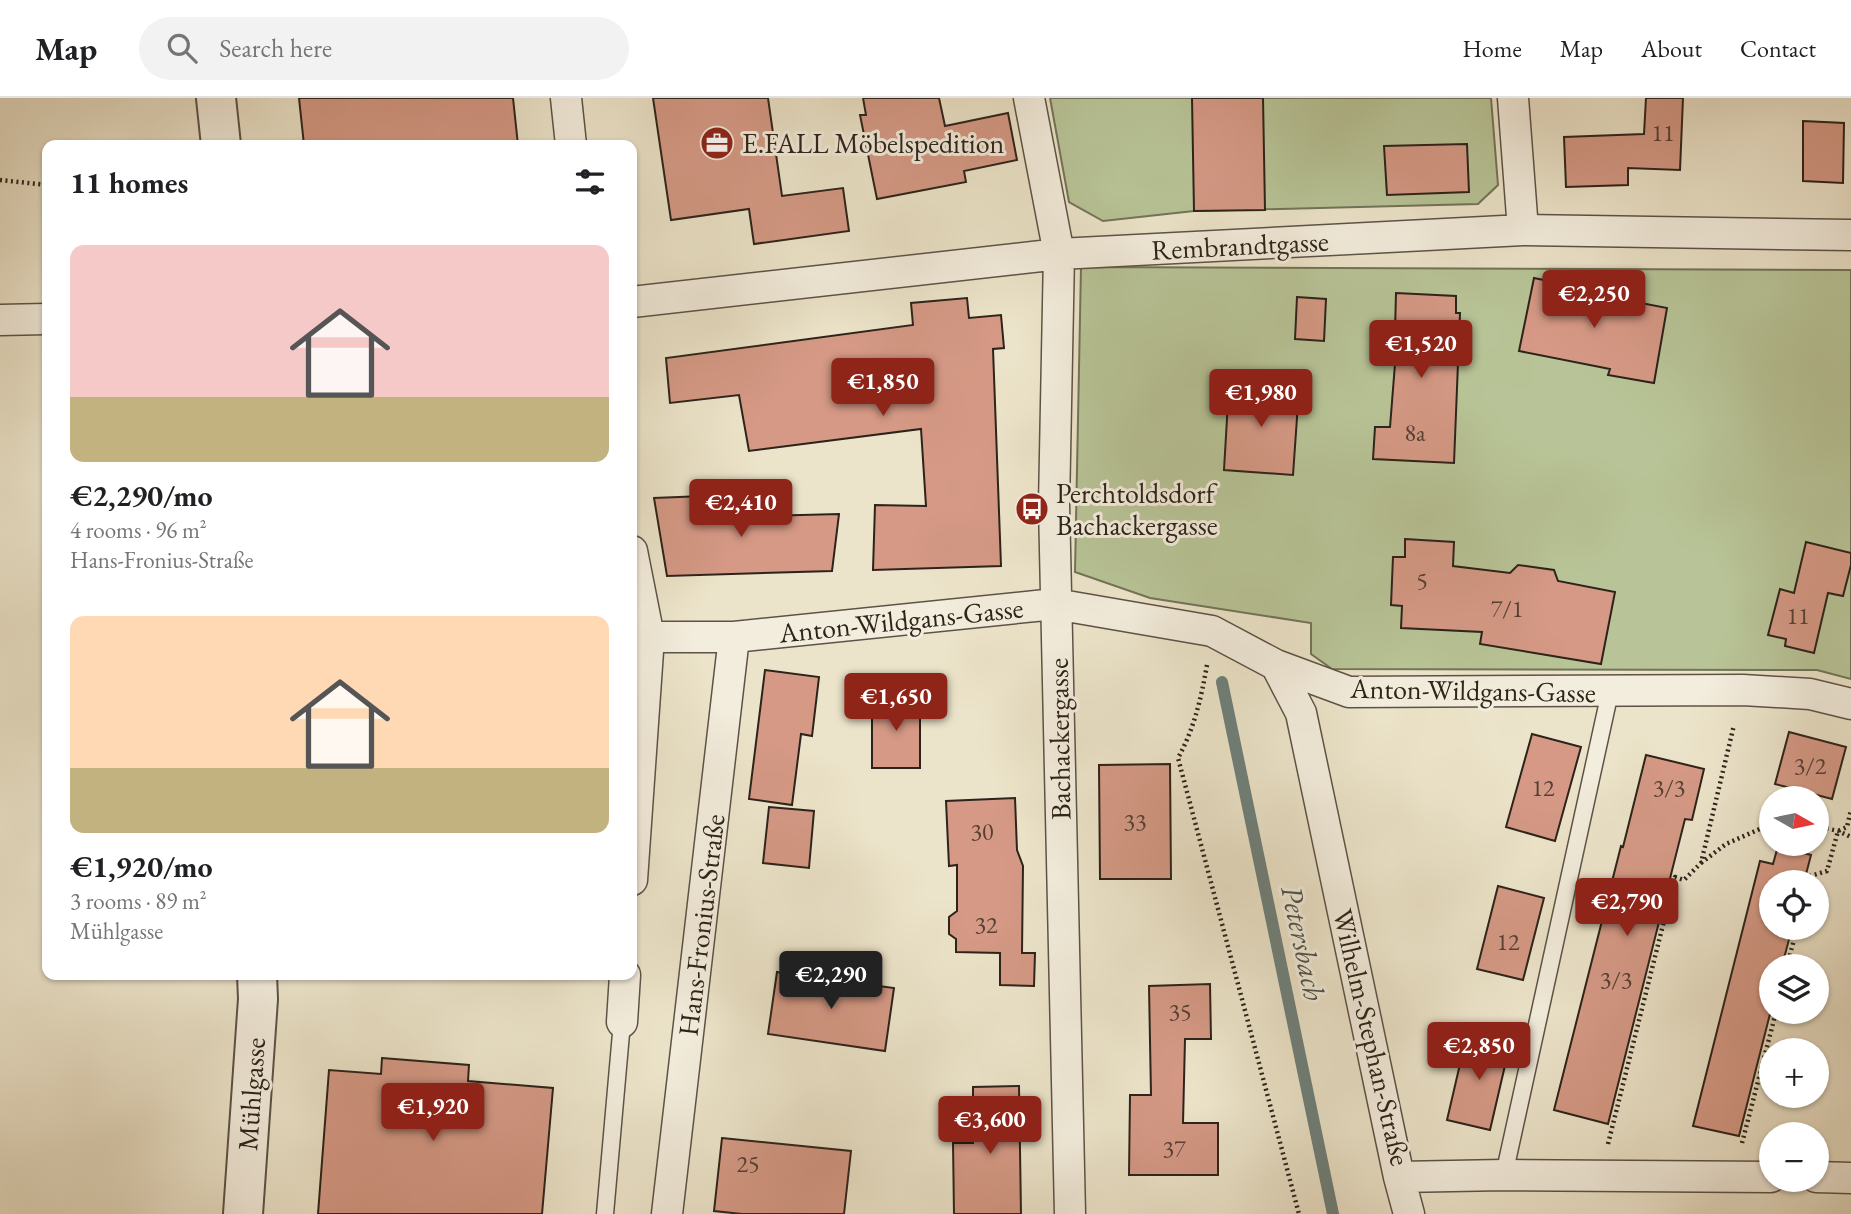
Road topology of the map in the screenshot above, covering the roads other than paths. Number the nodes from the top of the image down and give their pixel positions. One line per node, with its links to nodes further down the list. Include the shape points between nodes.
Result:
1 (216, 98): 5 (street)
2 (566, 98): 6 (street)
3 (1029, 98): 9 (street, Bachackergasse)
4 (1513, 98): 7 (street)
5 (220, 140)
6 (570, 140)
7 (1523, 230): 8 (street, Rembrandtgasse); 9 (street, Rembrandtgasse)
8 (1851, 235)
9 (1059, 254): 10 (street, Rembrandtgasse); 14 (street, Bachackergasse)
10 (637, 301)
11 (42, 319): 12 (street)
12 (0, 320)
13 (637, 576): 15 (street)
14 (1055, 604): 16 (street, Anton-Wildgans-Gasse); 17 (street, Anton-Wildgans-Gasse, via 1212,631); 32 (street, Bachackergasse)
15 (649, 637): 16 (street, Anton-Wildgans-Gasse); 20 (street)
16 (734, 637): 31 (street, Hans-Fronius-Straße)
17 (1276, 665): 18 (street, Anton-Wildgans-Gasse, via 1349,692); 25 (street, Wilhelm-Stephan-Straße, via 1301,713)
18 (1610, 692): 19 (street, Anton-Wildgans-Gasse, via 1743,690 1810,695); 24 (lane)
19 (1851, 704)
20 (637, 809)
21 (257, 980): 29 (street, Mühlgasse)
22 (625, 980): 23 (street)
23 (622, 1022): 30 (lane)
24 (1504, 1175): 25 (street, Wilhelm-Stephan-Straße); 26 (street, Wilhelm-Stephan-Straße)
25 (1399, 1177): 33 (street)
26 (1759, 1177)
27 (1829, 1177): 28 (street)
28 (1851, 1178)
29 (243, 1214)
30 (605, 1214)
31 (667, 1214)
32 (1070, 1214)
33 (1409, 1214)

